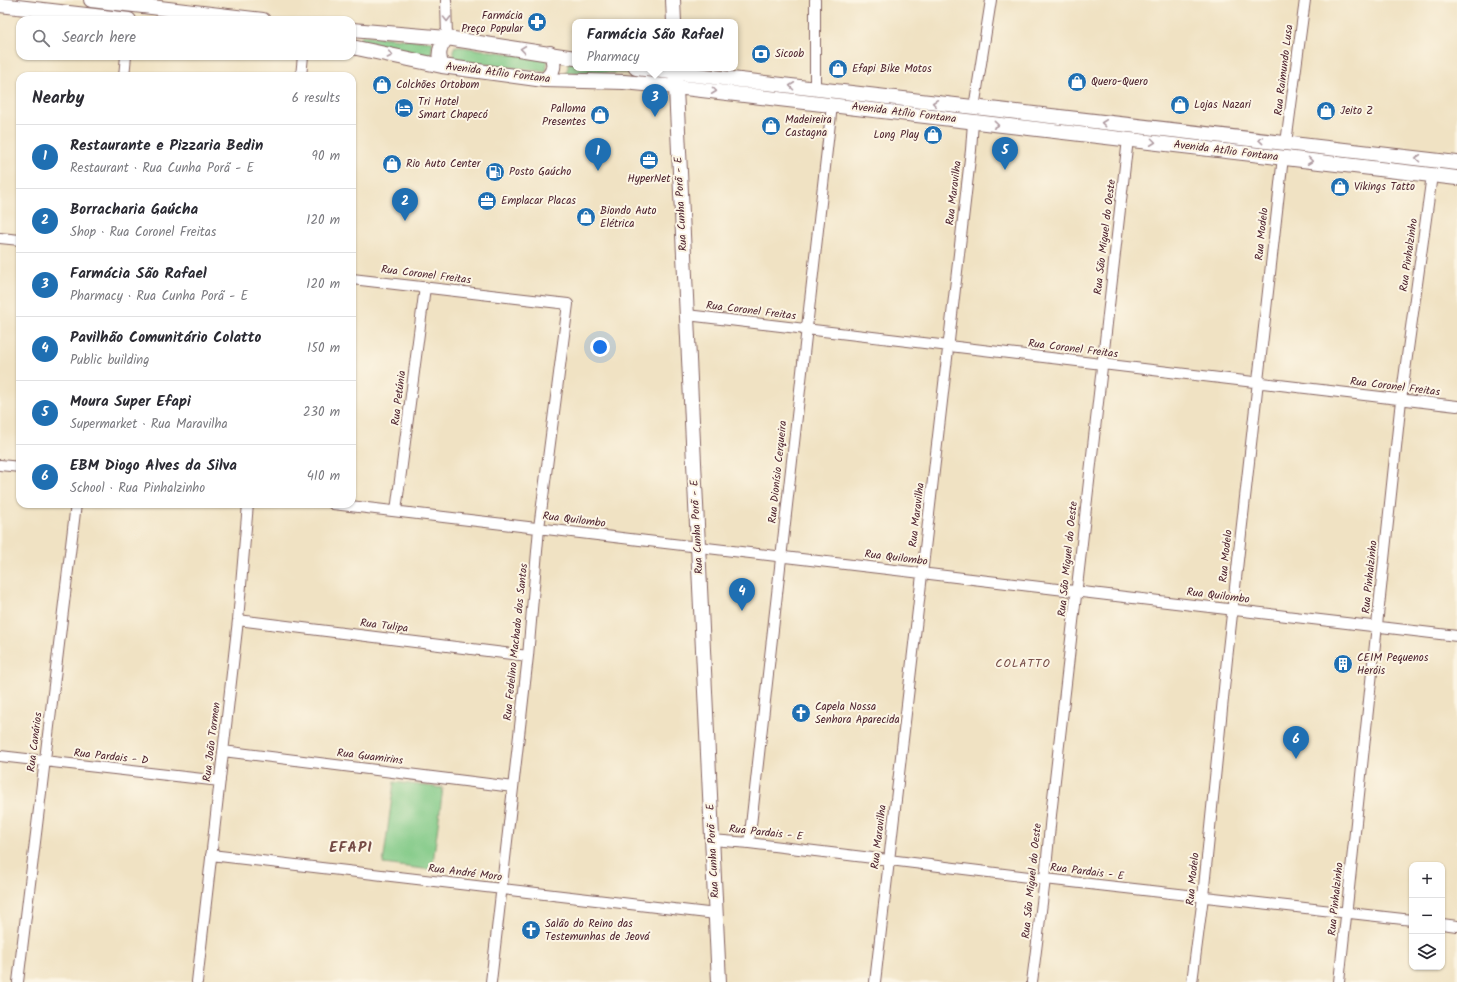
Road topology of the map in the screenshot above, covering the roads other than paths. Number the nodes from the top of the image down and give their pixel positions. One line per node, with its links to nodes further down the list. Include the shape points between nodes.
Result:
1 (91, 0): 9 (main road)
2 (446, 0): 12 (street, one-way to 12)
3 (673, 0): 10 (main road)
4 (815, 0): 25 (street)
5 (991, 0): 27 (street)
6 (1305, 0): 30 (street, Rua Raimundo Lusa)
7 (0, 5): 8 (main road)
8 (94, 16)
9 (229, 16)
10 (674, 19)
11 (356, 30): 12 (main road)
12 (447, 38): 14 (main road, one-way to 12); 18 (main road, via 439,51)
13 (356, 48): 18 (main road, Avenida Atílio Fontana, one-way to 18)
14 (550, 53): 15 (main road); 23 (main road, via 554,60 554,68 550,76)
15 (572, 57)
16 (126, 60): 21 (street)
17 (303, 60): 22 (street)
18 (442, 66): 23 (main road, Avenida Atílio Fontana)
19 (675, 71): 24 (main road, Rua Cunha Porã - E)
20 (682, 71): 25 (main road, Avenida Atílio Fontana, one-way to 20)
21 (124, 72)
22 (301, 72)
23 (544, 80): 24 (main road, Avenida Atílio Fontana, via 624,82)
24 (676, 87): 26 (main road, Avenida Atílio Fontana, one-way to 26); 40 (main road, Rua Cunha Porã - E)
25 (815, 89): 27 (main road, Avenida Atílio Fontana, one-way to 25)
26 (832, 105): 28 (main road, Avenida Atílio Fontana); 41 (street, Rua Dionísio Cerqueira)
27 (974, 108): 30 (main road, Avenida Atílio Fontana, one-way to 27)
28 (973, 122): 29 (main road, Avenida Atílio Fontana, one-way to 29); 42 (street, Rua Maravilha)
29 (1128, 139): 31 (main road, Avenida Atílio Fontana, one-way to 31); 43 (street, Rua São Miguel do Oeste)
30 (1286, 143): 32 (main road, Avenida Atílio Fontana, one-way to 30)
31 (1282, 157): 33 (main road, Avenida Atílio Fontana, one-way to 33); 44 (street, Rua Modelo)
32 (1457, 163)
33 (1432, 175): 34 (main road, Avenida Atílio Fontana); 45 (street, Rua Pinhalzinho)
34 (1457, 178)
35 (0, 238): 36 (street)
36 (16, 240)
37 (356, 279): 38 (street, Rua Coronel Freitas)
38 (425, 288): 39 (street, Rua Coronel Freitas); 52 (street, Rua Petúnia)
39 (568, 304): 53 (street, Rua Fedelino Machado dos Santos)
40 (687, 315): 41 (street, Rua Coronel Freitas); 54 (main road, Rua Cunha Porã - E)
41 (806, 329): 42 (street, Rua Coronel Freitas); 55 (street, Rua Dionísio Cerqueira)
42 (948, 346): 43 (street, Rua Coronel Freitas); 56 (street, Rua Maravilha)
43 (1102, 364): 44 (street, Rua Coronel Freitas); 57 (street, Rua São Miguel do Oeste)
44 (1257, 383): 45 (street, Rua Coronel Freitas); 58 (street, Rua Modelo)
45 (1402, 400): 46 (street, Rua Coronel Freitas); 60 (street, Rua Pinhalzinho)
46 (1457, 406)
47 (0, 465): 48 (street)
48 (16, 467)
49 (356, 507): 52 (street, Rua Quilombo)
50 (76, 508): 65 (street, Rua Canários)
51 (248, 508): 59 (street, Rua João Tormen)
52 (396, 511): 53 (street, Rua Quilombo)
53 (539, 528): 54 (street, Rua Quilombo); 62 (street, Rua Fedelino Machado dos Santos)
54 (698, 546): 55 (street, Rua Quilombo); 68 (main road, Rua Cunha Porã - E)
55 (781, 557): 56 (street, Rua Quilombo); 69 (street, Rua Dionísio Cerqueira)
56 (922, 573): 57 (street, Rua Quilombo); 71 (street, Rua Maravilha)
57 (1077, 591): 58 (street, Rua Quilombo); 72 (street, Rua São Miguel do Oeste)
58 (1233, 609): 60 (street, Rua Quilombo); 74 (street, Rua Modelo)
59 (238, 620): 62 (street, Rua Tulipa); 63 (street, Rua João Tormen)
60 (1376, 626): 61 (street, Rua Quilombo); 75 (street, Rua Pinhalzinho)
61 (1457, 636)
62 (528, 656): 67 (street, Rua Fedelino Machado dos Santos)
63 (223, 751): 66 (street, Rua João Tormen); 67 (street, Rua Guamirins)
64 (0, 756): 65 (street, Rua Pardais - D)
65 (45, 761): 66 (street, Rua Pardais - D); 80 (street, Rua Canários)
66 (220, 781): 70 (street, Rua João Tormen)
67 (513, 787): 73 (street, Rua Fedelino Machado dos Santos)
68 (712, 840): 69 (street, Rua Pardais - E); 76 (main road, Rua Cunha Porã - E)
69 (749, 843): 71 (street, Rua Pardais - E)
70 (211, 855): 73 (street, Rua André Moro); 81 (street, Rua João Tormen)
71 (888, 859): 72 (street, Rua Pardais - E); 84 (street, Rua Maravilha)
72 (1045, 879): 74 (street, Rua Pardais - E); 85 (street, Rua São Miguel do Oeste)
73 (502, 889): 76 (street, Rua André Moro); 82 (street, Rua Fedelino Machado dos Santos)
74 (1203, 897): 75 (street, Rua Pardais - E); 86 (street, Rua Modelo)
75 (1346, 912): 77 (street, Rua Pardais - E); 87 (street, Rua Pinhalzinho)
76 (716, 914): 83 (main road, Rua Cunha Porã - E)
77 (1409, 920)
78 (1445, 924): 79 (street)
79 (1457, 926)
80 (18, 982)
81 (197, 982)
82 (492, 982)
83 (720, 982)
84 (875, 982)
85 (1032, 982)
86 (1192, 982)
87 (1339, 982)

